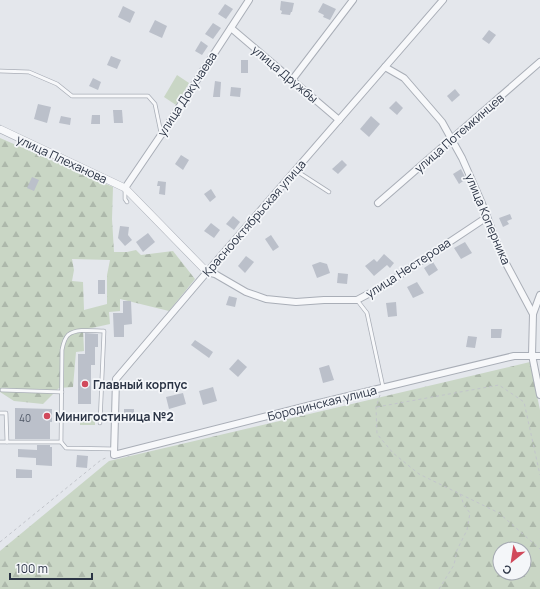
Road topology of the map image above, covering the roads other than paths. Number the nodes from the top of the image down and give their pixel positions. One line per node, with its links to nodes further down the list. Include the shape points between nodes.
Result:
1 (249, 0): 4 (street, улица Докучаева)
2 (353, 0): 8 (street)
3 (443, 0): 6 (street, Краснооктябрьская улица)
4 (231, 28): 8 (street, улица Дружбы); 11 (street, улица Докучаева)
5 (540, 62): 12 (street, улица Потемкинцев)
6 (385, 67): 9 (street, Краснооктябрьская улица); 12 (street, улица Коперника, via 404,78 442,122)
7 (0, 71): 11 (lane, via 29,72 57,84 72,96 148,96 155,104)
8 (292, 80): 9 (street, улица Дружбы)
9 (339, 120): 13 (street, Краснооктябрьская улица)
10 (0, 129): 14 (street, улица Плеханова)
11 (161, 135): 14 (street, улица Докучаева)
12 (452, 139): 17 (street, улица Потемкинцев); 18 (street, улица Коперника)
13 (295, 170): 15 (lane); 19 (street, Краснооктябрьская улица)
14 (125, 188): 16 (lane, via 124,199); 19 (street, улица Нестерова)
15 (329, 192)
16 (127, 202)
17 (378, 203)
18 (487, 217): 21 (street, улица Нестерова, via 385,284); 23 (street, улица Коперника, via 502,256)
19 (207, 272): 21 (street, улица Нестерова, via 266,300); 35 (street, Краснооктябрьская улица, via 116,379)
20 (540, 295): 23 (street)
21 (356, 300): 26 (lane, via 367,313)
22 (540, 310): 23 (street)
23 (532, 314): 24 (street, улица Коперника)
24 (532, 355): 25 (street, Бородинская улица); 26 (street, Бородинская улица, via 514,356); 29 (street, улица Коперника)
25 (540, 356)
26 (383, 388): 35 (street, Бородинская улица)
27 (2, 390): 28 (lane)
28 (62, 392): 31 (lane, via 62,350 65,339 69,334 79,331 104,330); 34 (lane)
29 (540, 395)
30 (0, 413): 33 (lane, via 6,413)
31 (100, 423)
32 (0, 442): 33 (lane)
33 (7, 442): 34 (lane)
34 (61, 442): 35 (lane, via 66,448)
35 (114, 452)

